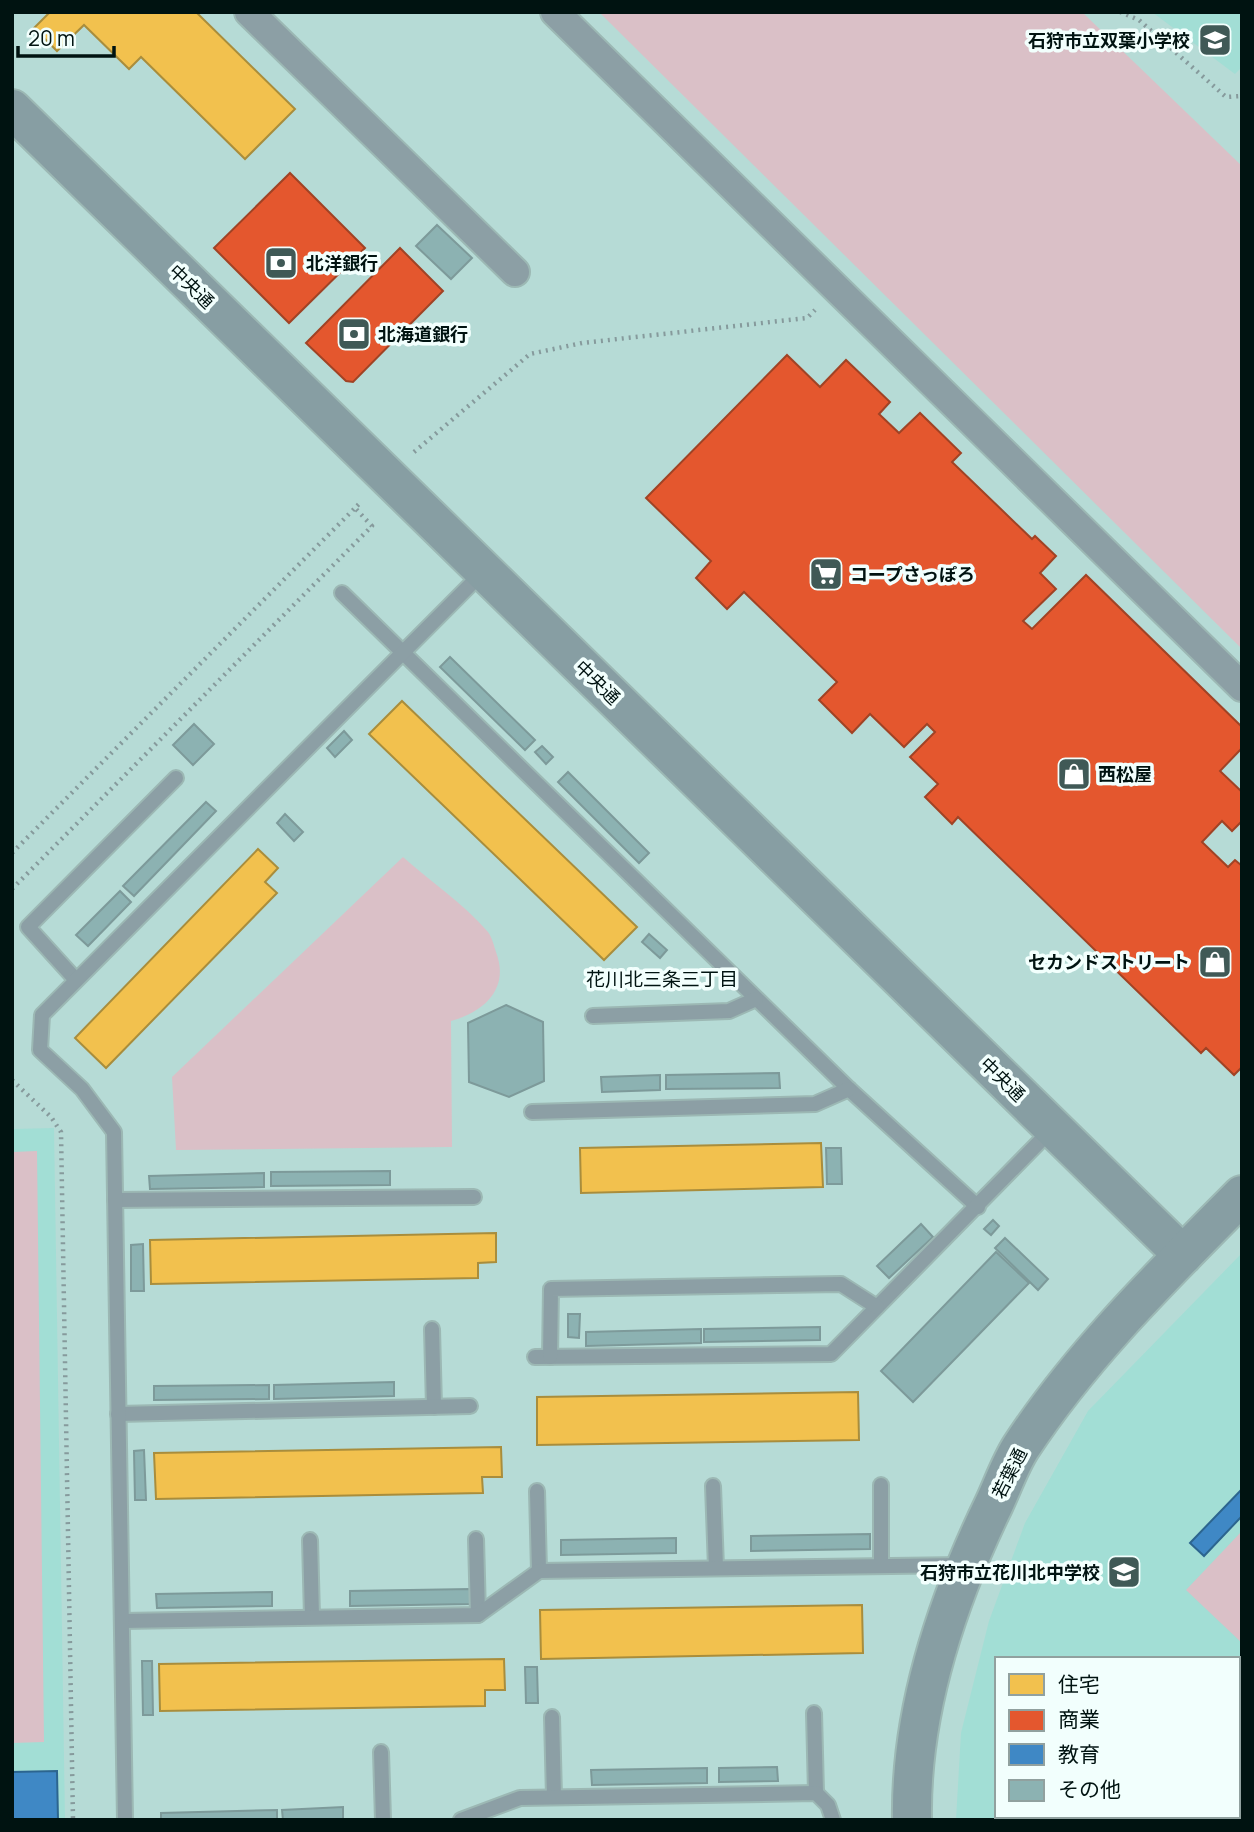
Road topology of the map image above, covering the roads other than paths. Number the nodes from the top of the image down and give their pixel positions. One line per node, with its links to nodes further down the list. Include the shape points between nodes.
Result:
1 (249, 12): 4 (street)
2 (555, 12): 8 (street)
3 (12, 109): 5 (street, 中央通)
4 (515, 272)
5 (484, 571): 7 (lane); 15 (street, 中央通)
6 (342, 593): 7 (lane)
7 (402, 653): 10 (lane); 11 (lane)
8 (1242, 687)
9 (176, 778): 10 (lane, via 27,927)
10 (76, 980): 18 (lane, via 42,1015 40,1050 82,1089 114,1132)
11 (756, 999): 12 (lane, via 729,1011); 13 (lane)
12 (593, 1016)
13 (849, 1089): 14 (lane, via 815,1104); 19 (lane)
14 (532, 1112)
15 (1052, 1128): 19 (lane); 20 (street, 中央通)
16 (1242, 1195): 20 (street, 若葉通)
17 (474, 1197): 18 (lane)
18 (115, 1200): 25 (lane)
19 (978, 1207): 21 (lane)
20 (1183, 1255): 31 (street, 若葉通, via 1093,1354 1020,1448)
21 (877, 1307): 21 (lane, via 831,1354 543,1357 551,1289 841,1284)
22 (432, 1329): 24 (lane)
23 (470, 1406): 24 (lane)
24 (434, 1407): 25 (lane)
25 (118, 1414): 37 (lane)
26 (881, 1485): 32 (lane)
27 (713, 1486): 33 (lane)
28 (537, 1491): 34 (lane)
29 (476, 1539): 35 (lane)
30 (310, 1540): 36 (lane)
31 (966, 1565): 32 (lane); 47 (street, 若葉通, via 931,1669 911,1776)
32 (881, 1566): 33 (lane)
33 (716, 1568): 34 (lane)
34 (539, 1571): 35 (lane)
35 (478, 1615): 36 (lane)
36 (312, 1618): 37 (lane)
37 (122, 1621): 43 (lane)
38 (814, 1713): 41 (lane)
39 (552, 1717): 42 (lane)
40 (381, 1752): 44 (lane)
41 (816, 1793): 42 (lane); 46 (lane, via 828,1805)
42 (554, 1797): 45 (lane, via 520,1798)
43 (125, 1820)
44 (383, 1820)
45 (461, 1820)
46 (833, 1820)
47 (912, 1820)

